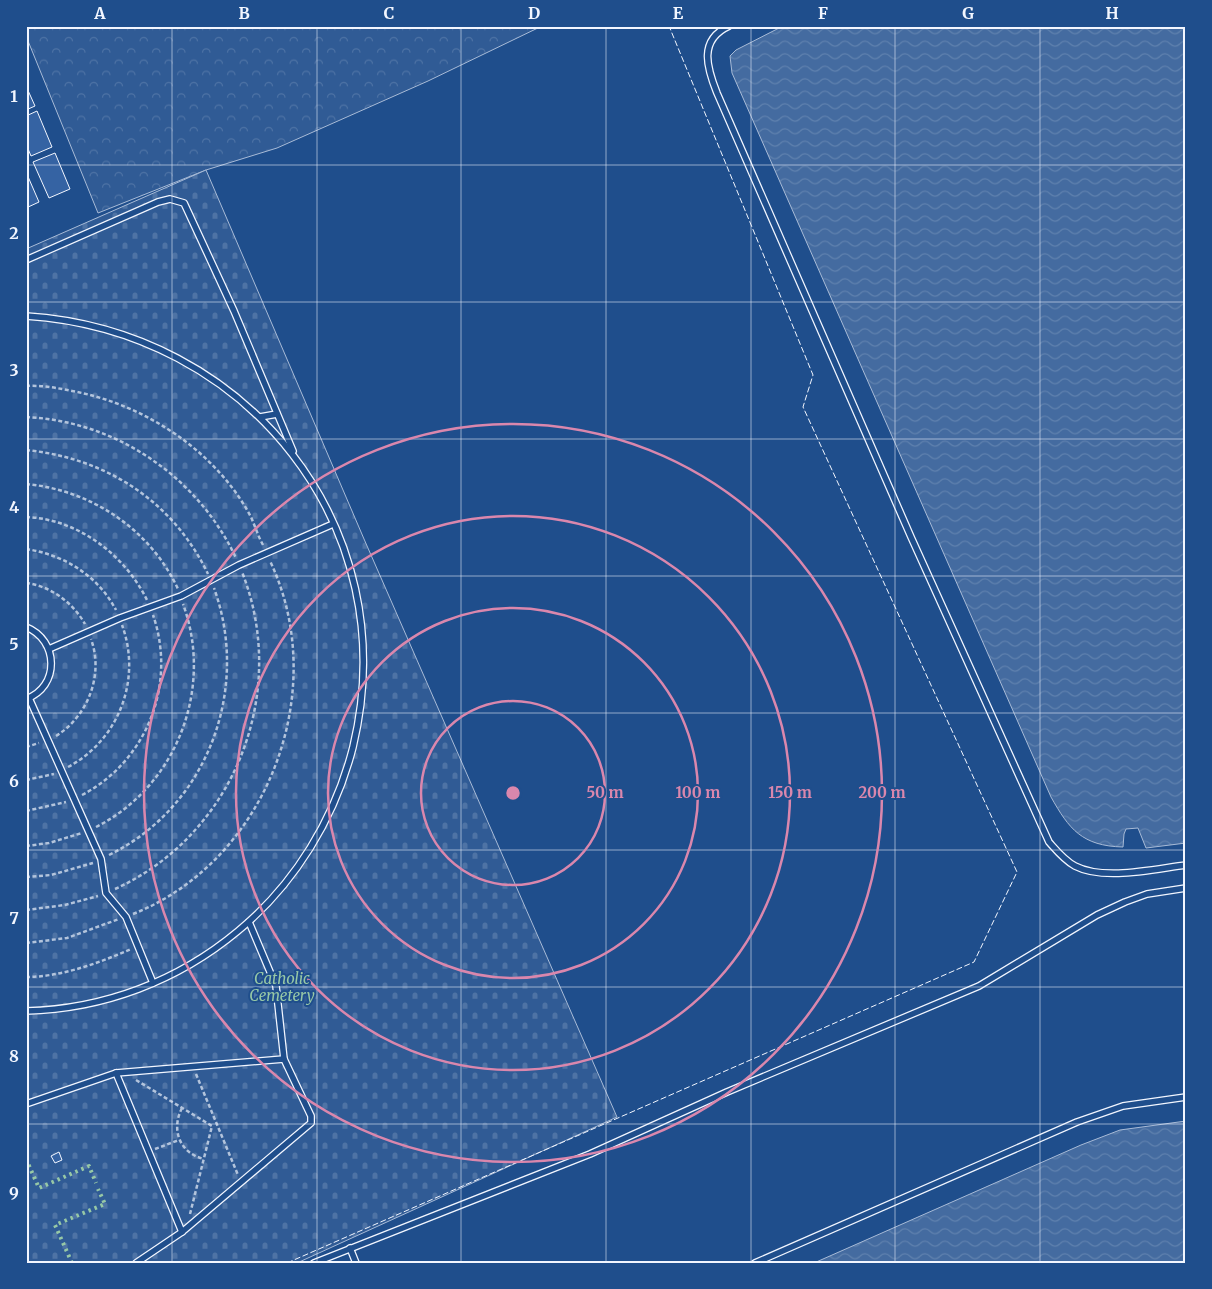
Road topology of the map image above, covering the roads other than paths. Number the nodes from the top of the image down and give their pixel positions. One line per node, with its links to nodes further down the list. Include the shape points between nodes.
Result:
1 (729, 26): 11 (lane, via 710,42 707,54 717,93 1049,842 1074,865 1099,872)
2 (26, 260): 4 (lane, via 158,202 170,198 184,203)
3 (26, 316): 5 (lane, via 97,325 149,343 205,372)
4 (277, 414): 5 (lane); 6 (lane)
5 (260, 417): 6 (lane)
6 (297, 460): 7 (lane)
7 (334, 524): 9 (lane, via 239,565 181,596); 13 (lane, via 348,565 361,629 363,673 355,737 338,793 316,838 279,891)
8 (26, 627): 9 (lane, via 42,637)
9 (49, 649): 10 (lane, via 52,663 49,678 41,690)
10 (28, 699): 14 (lane, via 101,859 106,892 126,917)
11 (1186, 865)
12 (1186, 888): 21 (lane, via 1147,894 1124,902 979,986 727,1092 590,1154)
13 (249, 922): 14 (lane, via 204,957); 16 (lane, via 276,986)
14 (153, 983): 15 (lane, via 130,993 80,1006)
15 (26, 1012)
16 (284, 1059): 17 (lane); 20 (lane, via 311,1116 311,1124)
17 (119, 1072): 19 (lane); 20 (lane, via 149,1152)
18 (1186, 1097): 25 (lane, via 1122,1106 1094,1116)
19 (26, 1104)
20 (185, 1230): 22 (lane)
21 (350, 1248): 23 (lane); 24 (lane)
22 (136, 1263)
23 (314, 1263)
24 (356, 1263)
25 (755, 1263)

